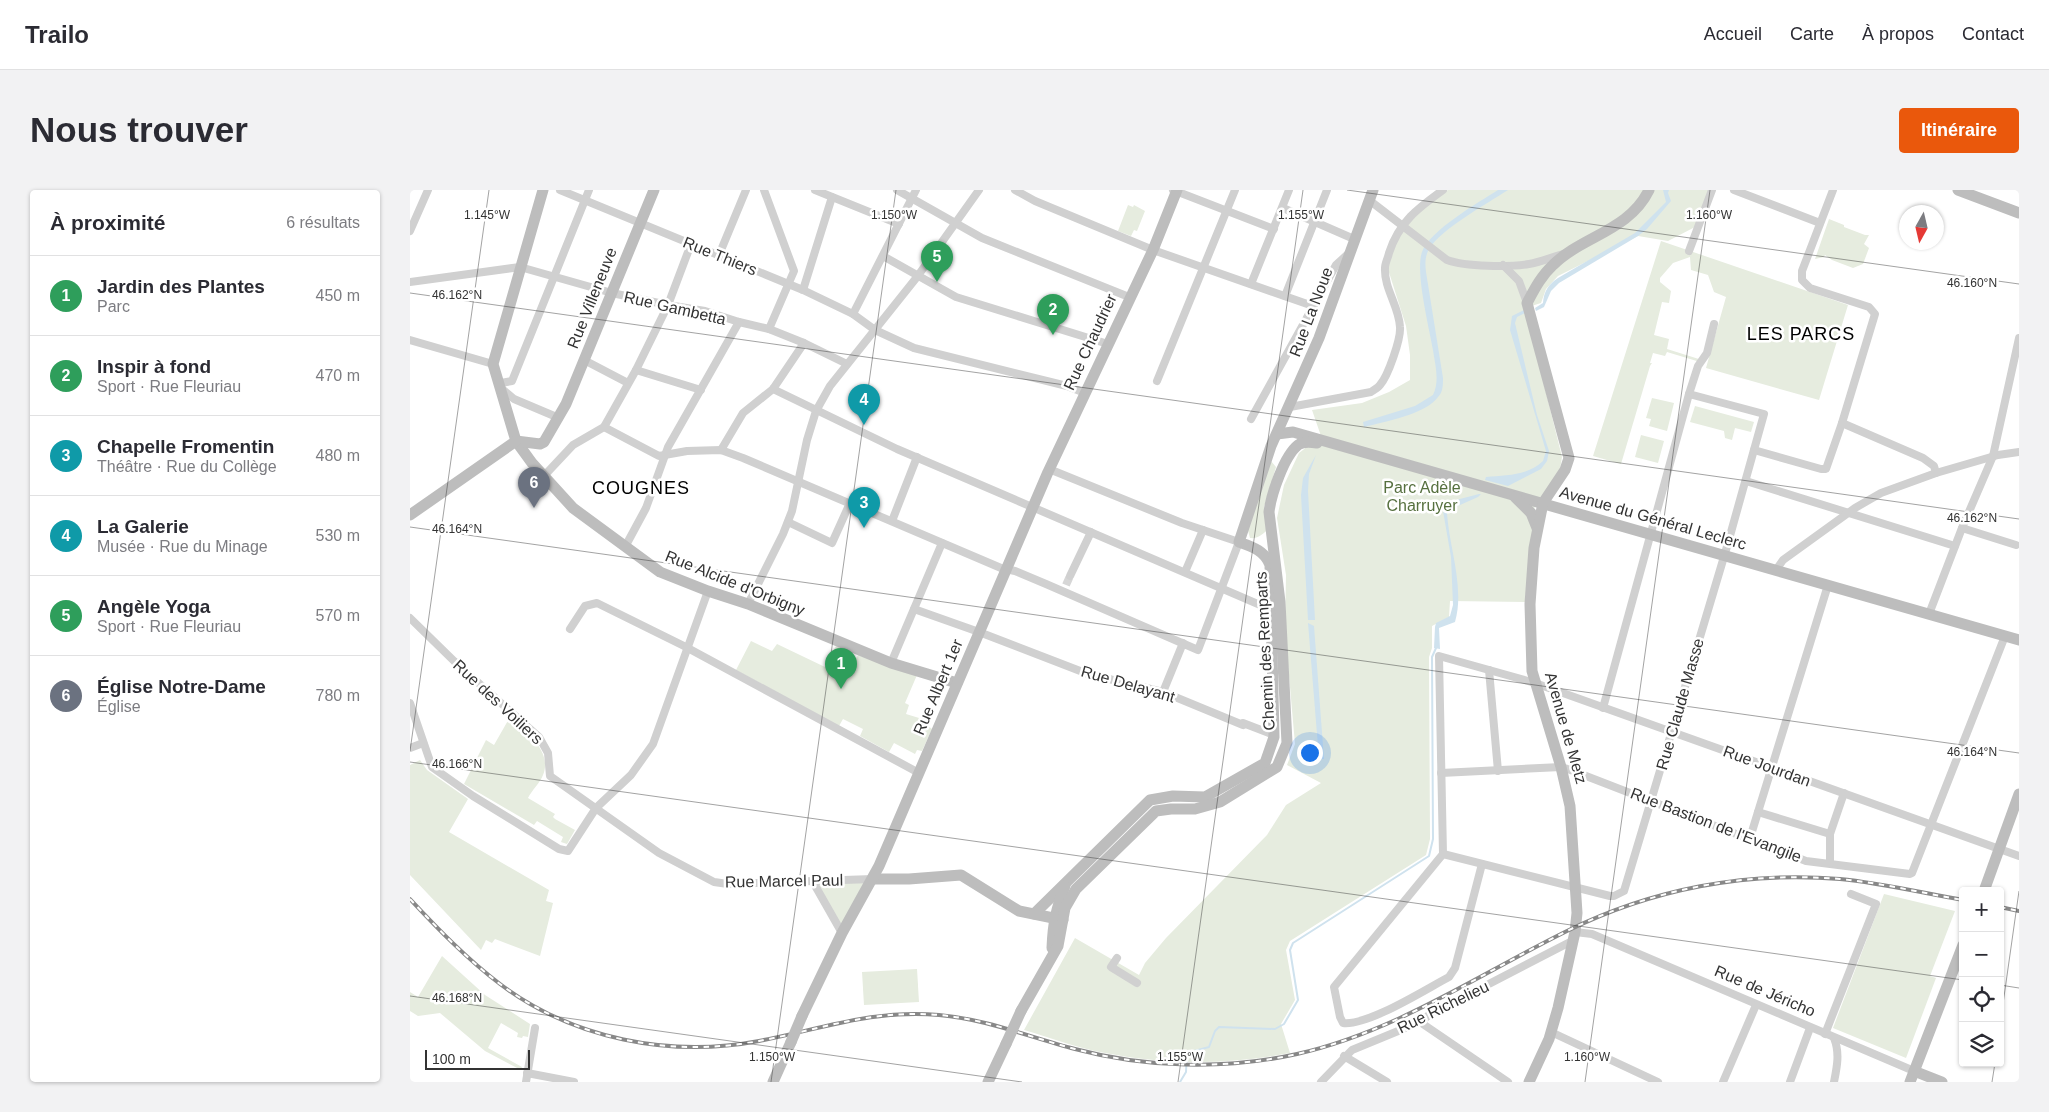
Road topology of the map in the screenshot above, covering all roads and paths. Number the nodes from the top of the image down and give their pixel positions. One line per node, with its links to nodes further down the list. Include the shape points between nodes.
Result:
1 (428, 190): 36 (street)
2 (543, 190): 47 (street)
3 (560, 190): 25 (street, Rue Thiers)
4 (589, 190): 25 (street)
5 (654, 190): 30 (street, Rue Villeneuve)
6 (746, 190): 43 (street)
7 (764, 190): 51 (street, via 794,271)
8 (815, 190): 24 (street)
9 (897, 190): 22 (street)
10 (979, 190): 33 (street)
11 (1015, 190): 39 (street)
12 (1175, 190): 27 (street); 39 (street, Rue Chaudrier)
13 (1235, 190): 27 (street)
14 (1289, 190): 26 (street)
15 (1327, 190): 29 (street)
16 (1443, 190): 34 (street, via 1416,209)
17 (1649, 190): 42 (street, via 1626,218)
18 (1712, 190): 40 (street)
19 (1734, 190): 31 (street)
20 (1833, 190): 31 (street)
21 (1958, 190): 28 (street)
22 (914, 194): 32 (street); 33 (street)
23 (1371, 195): 34 (street); 37 (street, Rue La Noue)
24 (832, 197): 32 (street); 53 (street)
25 (585, 200): 30 (street, Rue Thiers); 49 (street)
26 (1282, 208): 29 (street); 35 (street)
27 (1227, 211): 35 (street); 46 (street)
28 (2019, 213)
29 (1314, 222): 37 (street); 55 (street)
30 (640, 223): 38 (street, Rue Thiers); 54 (street, Rue Villeneuve)
31 (1820, 223): 84 (street, via 1802,271 1802,280 1810,288 1869,307 1875,314)
32 (899, 224): 44 (street)
33 (956, 224): 48 (street); 56 (street, via 982,238)
34 (1403, 226): 45 (street, via 1456,264); 80 (street, via 1394,239 1385,267 1400,329 1392,362 1380,385 1370,392)
35 (1274, 229): 52 (street)
36 (410, 231)
37 (1354, 239): 41 (street, Rue La Noue)
38 (690, 244): 43 (street, Rue Thiers); 58 (street)
39 (1153, 250): 46 (street); 56 (street, Rue Chaudrier)
40 (1689, 250)
41 (1349, 252): 59 (street, via 1336,265); 80 (street, Rue La Noue, via 1346,268)
42 (1568, 253): 45 (street, via 1528,264); 57 (street, via 1539,281)
43 (719, 256): 51 (street, Rue Thiers)
44 (883, 256): 48 (street); 60 (street)
45 (1503, 265): 57 (street, via 1519,281)
46 (1203, 266): 52 (street); 73 (street)
47 (520, 267): 49 (street, Rue Gambetta); 50 (street, Rue Gambetta); 70 (street)
48 (917, 276): 64 (street); 68 (street, via 956,297)
49 (554, 277): 54 (street, Rue Gambetta); 74 (street, via 512,381)
50 (410, 282)
51 (788, 284): 53 (street, Rue Thiers); 63 (street)
52 (1251, 284): 55 (street)
53 (803, 290): 60 (street, Rue Thiers)
54 (612, 293): 58 (street, Rue Gambetta); 69 (street, Rue Villeneuve)
55 (1285, 296): 59 (street)
56 (1129, 297): 68 (street, Rue Chaudrier)
57 (1527, 303): 104 (street, via 1569,458 1565,470)
58 (668, 306): 61 (street, Rue Gambetta, via 705,311); 72 (street)
59 (1313, 306): 83 (street)
60 (853, 314): 64 (street, Rue Thiers)
61 (739, 322): 63 (street, Rue Gambetta); 77 (street)
62 (1714, 324): 79 (street, via 1707,353 1698,366)
63 (770, 330): 67 (street, Rue Gambetta)
64 (875, 330): 71 (street); 78 (street, Rue Thiers, via 914,348 1058,383)
65 (2019, 338): 94 (street)
66 (410, 340): 70 (street)
67 (804, 343): 71 (street, Rue Gambetta); 76 (street)
68 (1108, 344): 78 (street, Rue Chaudrier)
69 (584, 360): 75 (street); 82 (street, Rue Villeneuve)
70 (493, 364): 74 (street, Rue Alcide d'Orbigny)
71 (847, 364): 81 (street)
72 (636, 370): 75 (street); 77 (street)
73 (1157, 381)
74 (499, 382): 82 (street, via 514,399); 87 (street, Rue Alcide d'Orbigny)
75 (628, 383): 85 (street)
76 (773, 389): 81 (street); 90 (street, via 743,413)
77 (701, 390): 93 (street)
78 (1086, 393): 96 (street, Rue Chaudrier)
79 (1690, 394): 91 (street, Rue Claude Masse, via 1764,414); 115 (street)
80 (1290, 407): 86 (street, Rue La Noue)
81 (816, 411): 95 (street); 100 (street)
82 (559, 418): 87 (street, Rue Villeneuve, via 544,442)
83 (1251, 419)
84 (1842, 423): 91 (street, via 1826,469); 98 (street, via 1923,458 1934,466)
85 (604, 427): 93 (street); 99 (street, via 573,446)
86 (1277, 434): 88 (street, Avenue du Général Leclerc, via 1292,432); 89 (street)
87 (516, 441): 99 (street, Rue Alcide d'Orbigny); 107 (street)
88 (1332, 444): 97 (street, Chemin des Remparts, via 1302,443 1294,449); 102 (street, Avenue du Général Leclerc)
89 (1272, 446): 97 (street, via 1279,456); 116 (street)
90 (721, 450): 93 (street, via 687,451); 100 (street)
91 (1754, 450): 101 (street, Rue Claude Masse)
92 (2019, 452): 94 (street)
93 (664, 456): 120 (street, via 646,508)
94 (1993, 456): 98 (street); 111 (street)
95 (917, 457): 105 (street); 109 (street)
96 (1049, 469): 105 (street, Rue Chaudrier); 112 (street)
97 (1282, 472): 114 (street, Chemin des Remparts, via 1268,512)
98 (1936, 473): 106 (street, via 1881,493)
99 (543, 477): 120 (street, Rue Alcide d'Orbigny, via 573,508)
100 (799, 481): 103 (street); 108 (street)
101 (1746, 481): 106 (street); 122 (street, Rue Claude Masse)
102 (1514, 496): 104 (street, Avenue du Général Leclerc); 110 (street, via 1531,513)
103 (850, 503): 108 (street, via 832,543); 109 (street)
104 (1542, 504): 110 (street, Avenue de Metz); 115 (street, Avenue du Général Leclerc)
105 (1033, 507): 113 (street); 123 (street, Rue Albert 1er)
106 (1848, 512): 119 (street); 124 (street, via 1783,560)
107 (410, 515)
108 (788, 522): 130 (street)
109 (892, 522): 117 (street)
110 (1537, 528): 144 (street, Avenue de Metz, via 1530,604)
111 (1962, 528): 118 (street); 119 (street)
112 (1203, 530): 116 (street); 125 (street)
113 (1091, 532): 125 (street); 126 (street)
114 (1272, 533): 121 (street); 179 (street, Chemin des Remparts, via 1280,602 1287,743 1277,767 1218,802 1195,809 1156,811 1076,889)
115 (1652, 534): 122 (street, Avenue du Général Leclerc); 147 (street)
116 (1240, 542): 121 (street, Chemin des Remparts); 128 (street)
117 (942, 543): 123 (street); 131 (street)
118 (2016, 545)
119 (1955, 546): 133 (street)
120 (625, 547): 129 (street, Rue Alcide d'Orbigny, via 660,572)
121 (1254, 547): 132 (street, Chemin des Remparts, via 1265,554 1270,565)
122 (1724, 555): 124 (street, Avenue du Général Leclerc); 148 (street, Rue Claude Masse)
123 (1007, 569): 136 (street, Rue Albert 1er); 139 (street, via 1065,588)
124 (1776, 570): 127 (street, Avenue du Général Leclerc)
125 (1185, 572): 128 (street)
126 (1070, 576)
127 (1828, 585): 133 (street, Avenue du Général Leclerc); 153 (street)
128 (1222, 588): 132 (street); 139 (street, via 1198,650)
129 (708, 592): 130 (street, Rue Alcide d'Orbigny); 140 (street)
130 (748, 604): 141 (street, Rue Alcide d'Orbigny)
131 (914, 609): 136 (street, Rue Delayant); 141 (street)
132 (1272, 610): 149 (street, Chemin des Remparts)
133 (1929, 614): 137 (street, Avenue du Général Leclerc)
134 (410, 618): 160 (street, Rue des Voiliers, via 539,737 548,753 550,776)
135 (570, 629): 140 (street, via 585,606 596,603)
136 (979, 632): 143 (street, Rue Albert 1er); 145 (street, Rue Delayant, via 1088,674)
137 (2005, 636): 138 (street, Avenue du Général Leclerc); 162 (street)
138 (2019, 640)
139 (1183, 643): 145 (street)
140 (687, 648): 155 (street); 160 (street, via 653,744 635,770)
141 (891, 663): 143 (street, Rue Alcide d'Orbigny)
142 (1489, 670): 144 (street, Rue Jourdan); 154 (street); 156 (street, Rue Jourdan, via 1439,656)
143 (957, 683): 155 (street, Rue Albert 1er)
144 (1535, 684): 147 (street, Rue Jourdan); 152 (street, Avenue de Metz)
145 (1163, 692): 149 (street, Rue Delayant)
146 (410, 703): 150 (street)
147 (1603, 708): 148 (street, Rue Jourdan)
148 (1672, 732): 153 (street, Rue Jourdan); 159 (street, Rue Claude Masse)
149 (1274, 737): 174 (street, Chemin des Remparts, via 1266,763 1205,797 1173,796 1150,800)
150 (423, 743): 151 (street); 160 (street, via 432,767 565,852 570,850)
151 (410, 748)
152 (1561, 767): 154 (street); 159 (street, Rue Bastion de l'Evangile); 175 (street, Avenue de Metz, via 1570,806)
153 (1772, 768): 157 (street, Rue Jourdan); 161 (street)
154 (1498, 770): 156 (street)
155 (919, 773): 170 (street, Rue Albert 1er)
156 (1441, 773): 166 (street)
157 (1844, 793): 162 (street, Rue Jourdan); 163 (street)
158 (2019, 794): 165 (street)
159 (1652, 800): 164 (street, Rue Bastion de l'Evangile); 175 (street, Rue Claude Masse, via 1624,891 1610,896)
160 (596, 808): 173 (street, Rue Marcel Paul, via 659,853 714,882)
161 (1758, 812): 163 (street); 164 (street)
162 (1931, 824): 165 (street, Rue Jourdan); 168 (street, Rue Bastion de l'Evangile, via 1910,874)
163 (1830, 834): 168 (street)
164 (1750, 838): 168 (street, Rue Bastion de l'Evangile, via 1806,861)
165 (2000, 849): 167 (street, Rue Jourdan); 176 (street)
166 (1443, 854): 169 (street); 169 (street, via 1334,987 1343,1023 1350,1024 1375,1015 1449,977 1455,968)
167 (2019, 856)
168 (1830, 863)
169 (1482, 864): 175 (street)
170 (879, 866): 171 (street, Rue Albert 1er); 172 (street)
171 (873, 879): 172 (street); 173 (street, Rue Marcel Paul); 180 (street, Rue Albert 1er)
172 (901, 879): 178 (street, via 961,875 1019,911)
173 (812, 882): 180 (street)
174 (1067, 882): 178 (street, Chemin des Remparts); 179 (street, Chemin des Remparts)
175 (1576, 887): 181 (street, Avenue de Metz)
176 (1986, 887)
177 (1851, 894): 190 (street, via 1876,904)
178 (1034, 914): 179 (street)
179 (1059, 919): 198 (street, Chemin des Remparts, bridge, via 1058,946 1021,1011)
180 (842, 933): 197 (street, Rue Albert 1er, bridge)
181 (1574, 937): 185 (street, Rue de Jéricho, via 1592,934); 186 (street, Rue Richelieu); 189 (street, Avenue de Metz)
182 (1959, 955): 193 (street)
183 (1117, 958): 184 (street, via 1111,967)
184 (1137, 983)
185 (1756, 1005): 188 (street, Rue de Jéricho); 204 (street)
186 (1420, 1022): 192 (street, Rue Richelieu); 201 (street)
187 (535, 1028): 194 (street)
188 (1810, 1028): 190 (street, Rue de Jéricho); 205 (street)
189 (1551, 1032): 202 (street, Avenue de Metz); 203 (street)
190 (1825, 1034): 191 (street, Rue de Jéricho)
191 (1834, 1038): 193 (street, Rue de Jéricho); 206 (street, via 1838,1061)
192 (1344, 1056): 199 (street, Rue Richelieu); 200 (street)
193 (1914, 1071): 207 (street); 208 (street, Rue de Jéricho)
194 (527, 1073): 195 (street); 196 (street)
195 (526, 1082)
196 (574, 1082)
197 (773, 1082)
198 (988, 1082)
199 (1321, 1082)
200 (1387, 1082)
201 (1508, 1082)
202 (1529, 1082)
203 (1658, 1082)
204 (1723, 1082)
205 (1790, 1082)
206 (1834, 1082)
207 (1910, 1082)
208 (1942, 1082)

